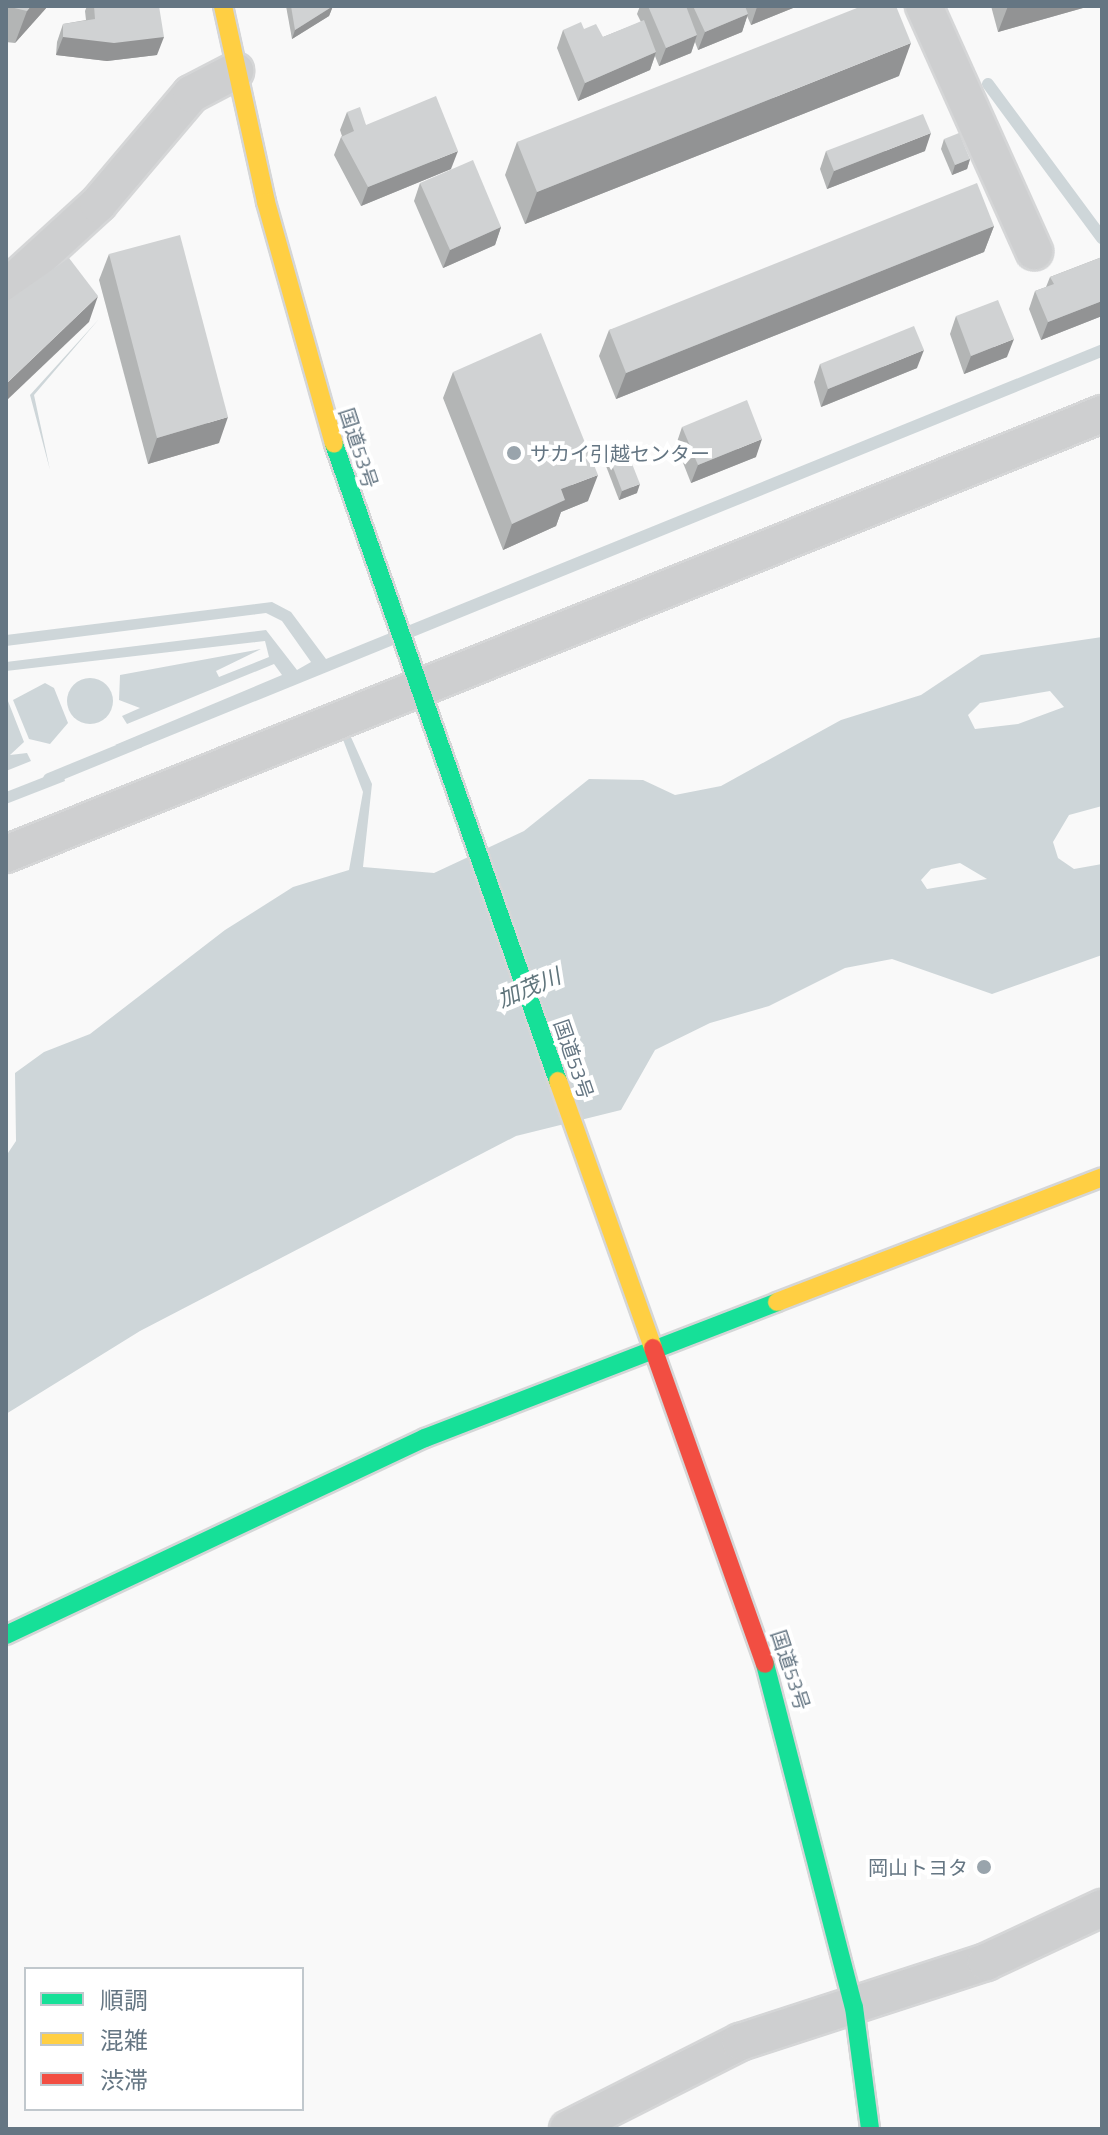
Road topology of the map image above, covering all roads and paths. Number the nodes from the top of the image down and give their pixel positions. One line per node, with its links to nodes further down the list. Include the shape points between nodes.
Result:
1 (223, 6): 3 (main road, 国道53号)
2 (924, 6): 4 (street)
3 (235, 71): 5 (street, via 191,94 98,204); 7 (main road, 国道53号, via 291,302)
4 (1034, 251)
5 (6, 288)
6 (1102, 414): 7 (street)
7 (423, 697): 8 (street); 10 (main road, 国道53号)
8 (6, 854)
9 (1102, 1177): 10 (main road)
10 (654, 1348): 11 (main road, via 425,1438); 13 (main road, 国道53号, via 782,1712)
11 (6, 1635)
12 (1102, 1908): 13 (street, via 986,1962)
13 (854, 2007): 14 (street, via 740,2042); 15 (main road, 国道53号)
14 (568, 2129)
15 (870, 2129)

